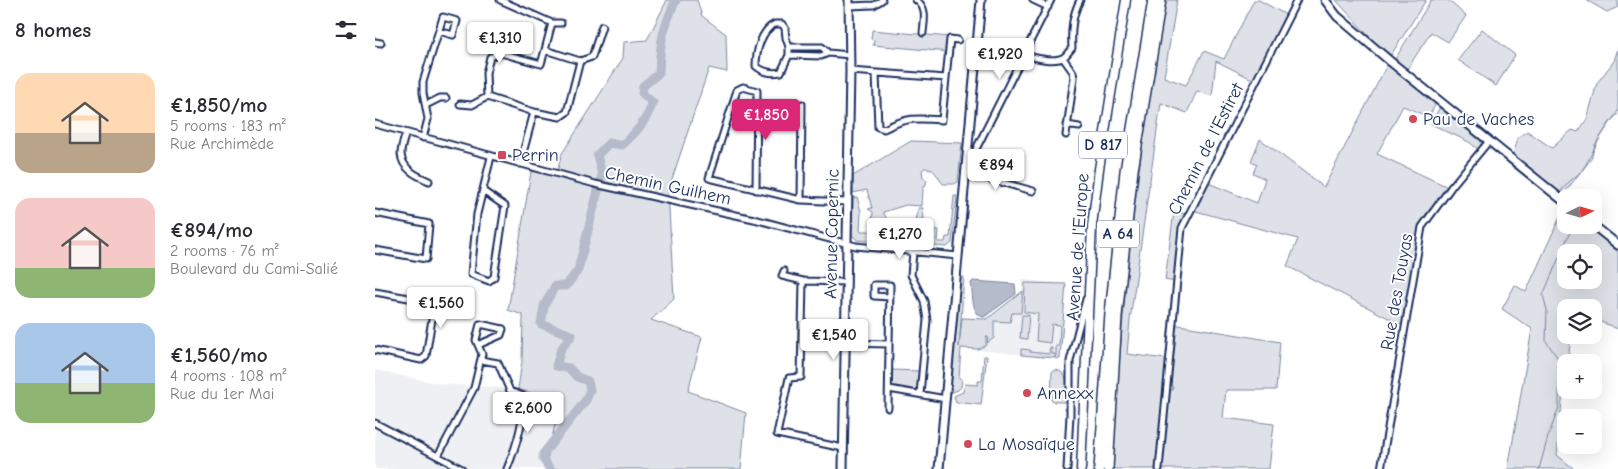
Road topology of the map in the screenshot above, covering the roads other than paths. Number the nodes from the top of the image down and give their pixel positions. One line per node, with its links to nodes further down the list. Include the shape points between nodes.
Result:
1 (882, 0): 13 (street, via 873,5)
2 (916, 0): 19 (street, via 925,10)
3 (981, 0): 47 (street)
4 (1033, 0): 14 (street)
5 (1051, 0): 14 (street)
6 (1080, 0): 27 (street, via 1073,17 1072,48)
7 (1125, 0): 65 (main road, Avenue de l'Europe / D 817, via 1095,198)
8 (1153, 0): 86 (highway, A 64, via 1125,171 1109,314)
9 (1161, 0): 87 (highway, A 64, via 1133,170 1117,316)
10 (1297, 0): 88 (street, Chemin de l'Estiret, via 1181,228)
11 (1325, 0): 44 (street, via 1337,16)
12 (500, 1): 15 (street)
13 (849, 3): 26 (street, Avenue Copernic)
14 (1047, 7): 24 (street)
15 (552, 23): 16 (street); 22 (street)
16 (561, 23)
17 (602, 26): 28 (street, via 592,57)
18 (439, 32): 36 (street, via 423,82)
19 (923, 33)
20 (958, 40): 31 (street, via 950,39)
21 (789, 47): 23 (street, via 822,47); 25 (street); 25 (street, via 785,28 781,24 769,26 755,66 760,70 781,72)
22 (545, 50): 28 (street); 32 (street, via 541,64 501,52 490,57 486,73)
23 (828, 53): 25 (street, via 821,56); 26 (street)
24 (1025, 54): 27 (street); 47 (street)
25 (789, 55)
26 (850, 55): 29 (street, Avenue Copernic)
27 (1063, 58): 39 (street, via 1074,78)
28 (581, 61): 37 (street, via 567,112 560,116)
29 (850, 71): 30 (street); 54 (street, Avenue Copernic)
30 (876, 73): 31 (street); 31 (street, via 878,127 884,129 902,120 942,120)
31 (946, 78)
32 (487, 97): 34 (street, via 472,105); 37 (street)
33 (446, 98): 36 (street)
34 (460, 104)
35 (802, 104): 53 (street)
36 (426, 105): 43 (street, via 428,119)
37 (533, 112): 46 (street)
38 (375, 124): 41 (street, Chemin Guilhem)
39 (1067, 124): 40 (street); 42 (street)
40 (1079, 127)
41 (406, 133): 43 (street, Chemin Guilhem); 48 (street, via 401,154 405,166 416,176)
42 (1066, 135)
43 (423, 138): 45 (street, Chemin Guilhem)
44 (1489, 141): 52 (street); 89 (street, Rue des Touyas, via 1422,227)
45 (491, 156): 46 (street, Chemin Guilhem); 50 (street)
46 (520, 164): 57 (street, Chemin Guilhem)
47 (965, 170): 51 (street); 61 (street)
48 (429, 181)
49 (755, 190): 49 (street, via 709,178 737,90 743,87 757,91); 53 (street)
50 (483, 191): 50 (street, via 477,214 471,274 489,281 494,276 505,206)
51 (1033, 191)
52 (1557, 196)
53 (801, 200): 54 (street)
54 (847, 202): 57 (street, Avenue Copernic)
55 (375, 213): 59 (street, via 429,224 426,259)
56 (1603, 233): 58 (street)
57 (847, 244): 60 (street, Chemin Guilhem); 64 (street, Avenue Copernic)
58 (1618, 245)
59 (375, 250)
60 (913, 252): 61 (street, Chemin Guilhem); 74 (street, via 911,275 925,301 927,320)
61 (958, 256): 75 (street)
62 (784, 271): 63 (street, via 782,276)
63 (803, 281): 64 (street); 78 (street, via 801,377 789,378 777,434)
64 (847, 282): 68 (street, Avenue Copernic)
65 (1089, 291): 84 (street, via 1069,361); 85 (main road, Avenue de l'Europe / D 817)
66 (375, 292): 71 (street, via 431,302 434,307 427,356 421,360)
67 (890, 297): 69 (street)
68 (845, 343): 69 (street); 78 (street, Avenue Copernic)
69 (889, 344): 73 (street)
70 (478, 345): 70 (street, via 480,324 503,329 501,335); 72 (street)
71 (375, 350)
72 (481, 360): 79 (street, via 474,388); 81 (street, via 498,363 510,391 523,396 524,408)
73 (889, 388): 74 (street); 76 (street)
74 (920, 394): 75 (street)
75 (945, 399): 83 (street)
76 (888, 408)
77 (375, 423): 79 (street)
78 (843, 448): 82 (street, Avenue Copernic)
79 (438, 456): 80 (street)
80 (462, 469)
81 (507, 469)
82 (843, 469)
83 (939, 469)
84 (1067, 469)
85 (1081, 469)
86 (1099, 469)
87 (1107, 469)
88 (1159, 469)
89 (1381, 469)

